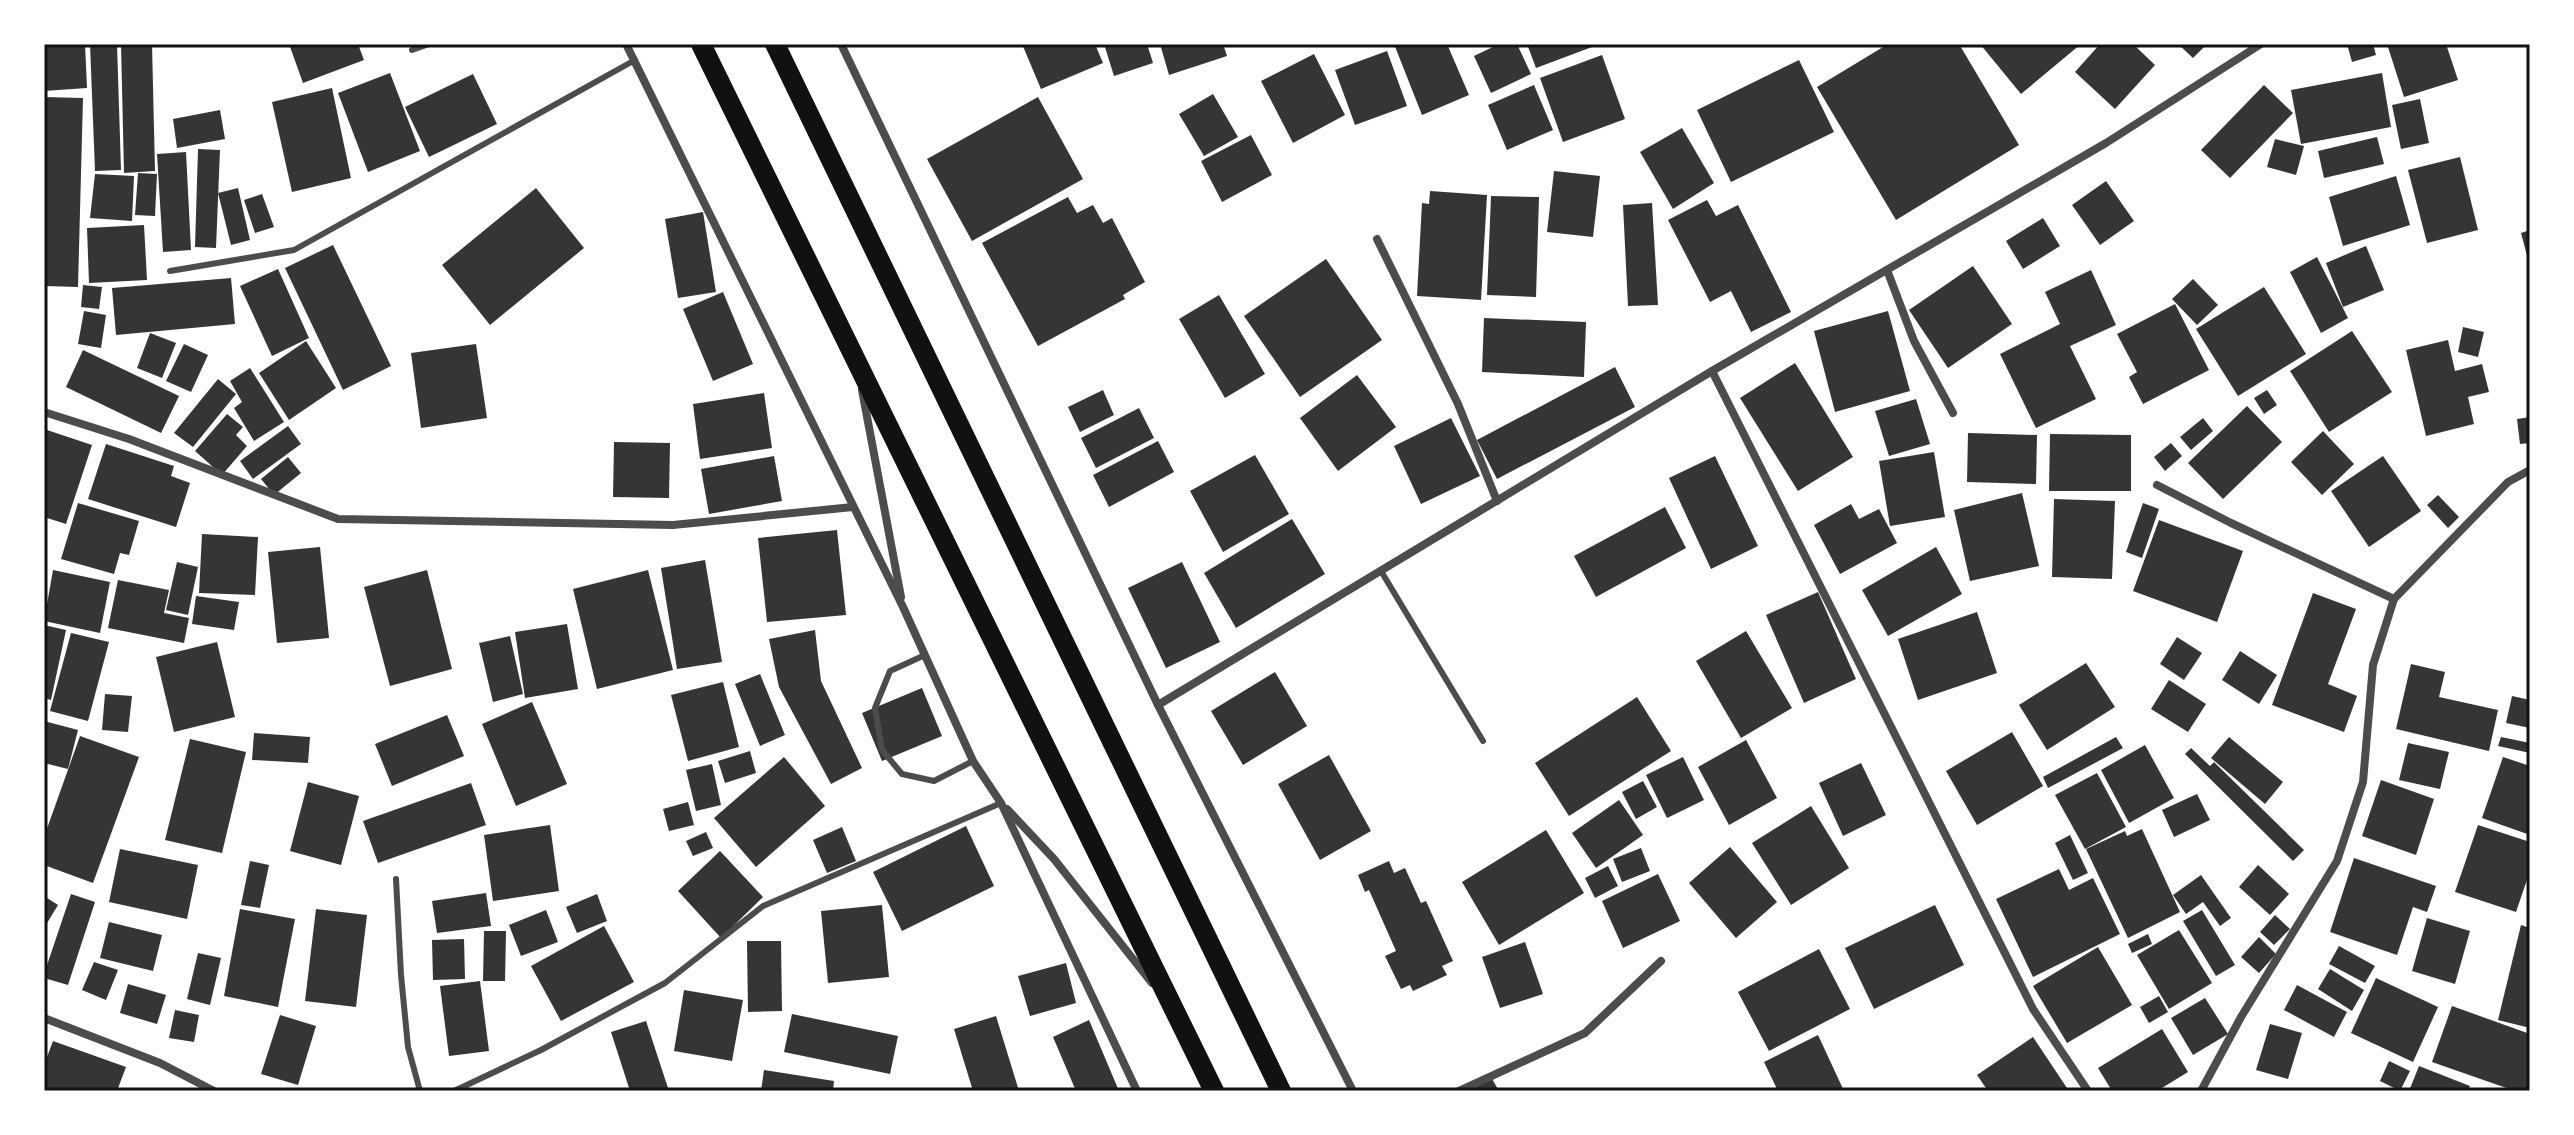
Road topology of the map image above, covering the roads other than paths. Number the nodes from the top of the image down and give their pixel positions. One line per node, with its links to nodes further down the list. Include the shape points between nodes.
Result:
1 (429, 44): 7 (lane)
2 (626, 44): 8 (street)
3 (701, 44): 12 (main road)
4 (775, 44): 37 (main road)
5 (841, 44): 24 (street)
6 (2261, 44): 10 (street, via 2106,143)
7 (412, 50)
8 (635, 59): 11 (lane, via 294,250); 19 (street)
9 (1377, 239): 18 (street, via 1458,404)
10 (1887, 270): 13 (street); 15 (street, via 1914,341)
11 (170, 271)
12 (857, 361): 22 (street); 30 (main road)
13 (1712, 371): 18 (street); 40 (street, via 2033,1009)
14 (44, 412): 19 (street, via 338,519 673,525)
15 (1953, 413)
16 (2530, 470): 21 (street, via 2508,482)
17 (2157, 485): 21 (street)
18 (1497, 501): 20 (street)
19 (853, 507): 22 (street)
20 (1381, 571): 24 (street); 25 (lane)
21 (2394, 599): 41 (street, via 2373,665 2363,782 2337,861)
22 (903, 607): 23 (street)
23 (925, 655): 26 (street); 26 (lane, via 890,671 875,708 882,750 902,774 934,781)
24 (1158, 705): 38 (street)
25 (1483, 741)
26 (973, 761): 27 (street)
27 (1001, 803): 30 (street, via 1054,859); 34 (lane, via 763,906 665,983); 35 (street)
28 (396, 879): 33 (lane, via 408,1047)
29 (1661, 961): 39 (street, via 1585,1033)
30 (1178, 1017): 36 (main road)
31 (44, 1018): 32 (street, via 160,1063)
32 (214, 1091)
33 (420, 1091)
34 (454, 1091)
35 (1137, 1091)
36 (1214, 1091)
37 (1281, 1091)
38 (1353, 1091)
39 (1459, 1091)
40 (2088, 1091)
41 (2201, 1091)

